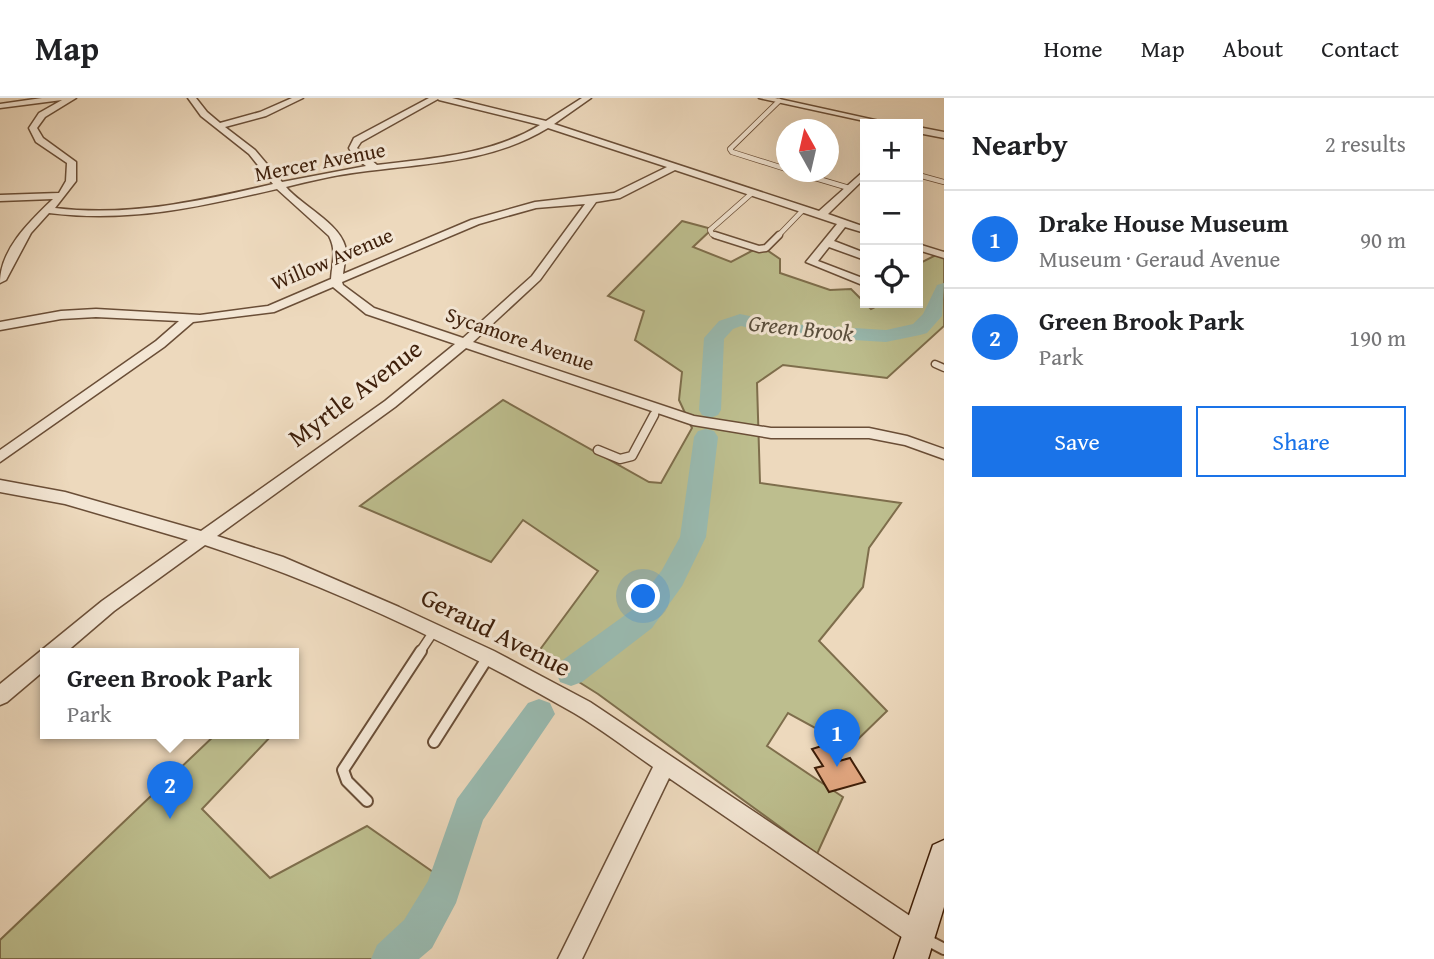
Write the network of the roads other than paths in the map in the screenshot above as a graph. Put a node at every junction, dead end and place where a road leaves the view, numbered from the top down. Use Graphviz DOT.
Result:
graph roads {
  1 [pos="61,98"];
  2 [pos="72,98"];
  3 [pos="192,98"];
  4 [pos="299,98"];
  5 [pos="435,98"];
  6 [pos="442,98"];
  7 [pos="587,98"];
  8 [pos="763,98"];
  9 [pos="779,101"];
  10 [pos="0,106"];
  11 [pos="27,117"];
  12 [pos="865,119"];
  13 [pos="546,124"];
  14 [pos="219,126"];
  15 [pos="923,131"];
  16 [pos="944,135"];
  17 [pos="776,166"];
  18 [pos="374,167"];
  19 [pos="674,167"];
  20 [pos="923,177"];
  21 [pos="860,178"];
  22 [pos="829,182"];
  23 [pos="944,183"];
  24 [pos="279,187"];
  25 [pos="849,188"];
  26 [pos="752,193"];
  27 [pos="61,196"];
  28 [pos="0,198"];
  29 [pos="593,200"];
  30 [pos="48,210"];
  31 [pos="803,210"];
  32 [pos="820,216"];
  33 [pos="843,223"];
  34 [pos="860,228"];
  35 [pos="827,242"];
  36 [pos="860,255"];
  37 [pos="0,280"];
  38 [pos="335,281"];
  39 [pos="860,282"];
  40 [pos="189,319"];
  41 [pos="0,326"];
  42 [pos="464,342"];
  43 [pos="935,364"];
  44 [pos="944,368"];
  45 [pos="658,408"];
  46 [pos="598,450"];
  47 [pos="944,454"];
  48 [pos="0,457"];
  49 [pos="0,486"];
  50 [pos="203,537"];
  51 [pos="434,631"];
  52 [pos="58,648"];
  53 [pos="488,657"];
  54 [pos="40,663"];
  55 [pos="0,696"];
  56 [pos="434,742"];
  57 [pos="666,763"];
  58 [pos="367,801"];
  59 [pos="944,856"];
  60 [pos="924,948"];
  61 [pos="570,959"];
  1 -- 10 [label="street"];
  2 -- 11 [label="street"];
  3 -- 14 [label="street"];
  4 -- 14 [label="street"];
  5 -- 18 [label="street"];
  6 -- 13 [label="street"];
  7 -- 13 [label="street, Mercer Avenue"];
  8 -- 9 [label="street"];
  9 -- 12 [label="street"];
  9 -- 17 [label="lane"];
  10 -- 11 [label="street"];
  11 -- 27 [label="street"];
  13 -- 18 [label="street, Mercer Avenue"];
  13 -- 19 [label="street"];
  14 -- 24 [label="street"];
  15 -- 16 [label="street"];
  18 -- 24 [label="street, Mercer Avenue"];
  19 -- 26 [label="street"];
  19 -- 29 [label="street"];
  20 -- 23 [label="lane"];
  21 -- 25 [label="street"];
  22 -- 25 [label="lane"];
  24 -- 30 [label="street, Mercer Avenue"];
  24 -- 38 [label="street"];
  25 -- 32 [label="street"];
  26 -- 31 [label="street"];
  26 -- 31 [label="lane"];
  27 -- 28 [label="street"];
  27 -- 30 [label="street"];
  29 -- 38 [label="street, Willow Avenue"];
  29 -- 42 [label="street, Myrtle Avenue"];
  30 -- 37 [label="street"];
  31 -- 32 [label="street"];
  32 -- 33 [label="street"];
  33 -- 34 [label="street"];
  33 -- 35 [label="street"];
  35 -- 36 [label="street"];
  35 -- 39 [label="street"];
  38 -- 40 [label="street, Willow Avenue"];
  38 -- 42 [label="street, Sycamore Avenue"];
  40 -- 41 [label="street, Willow Avenue"];
  40 -- 48 [label="street"];
  42 -- 45 [label="street, Sycamore Avenue"];
  42 -- 50 [label="street, Myrtle Avenue"];
  43 -- 44 [label="lane"];
  45 -- 46 [label="lane"];
  45 -- 47 [label="street, Sycamore Avenue"];
  49 -- 50 [label="street, Geraud Avenue"];
  50 -- 51 [label="street, Geraud Avenue"];
  50 -- 52 [label="street, Myrtle Avenue"];
  51 -- 53 [label="street, Geraud Avenue"];
  51 -- 58 [label="lane"];
  53 -- 56 [label="lane"];
  53 -- 57 [label="street, Geraud Avenue"];
  54 -- 55 [label="street"];
  57 -- 60 [label="street, Geraud Avenue"];
  57 -- 61 [label="street"];
  59 -- 60 [label="main road"];
}
